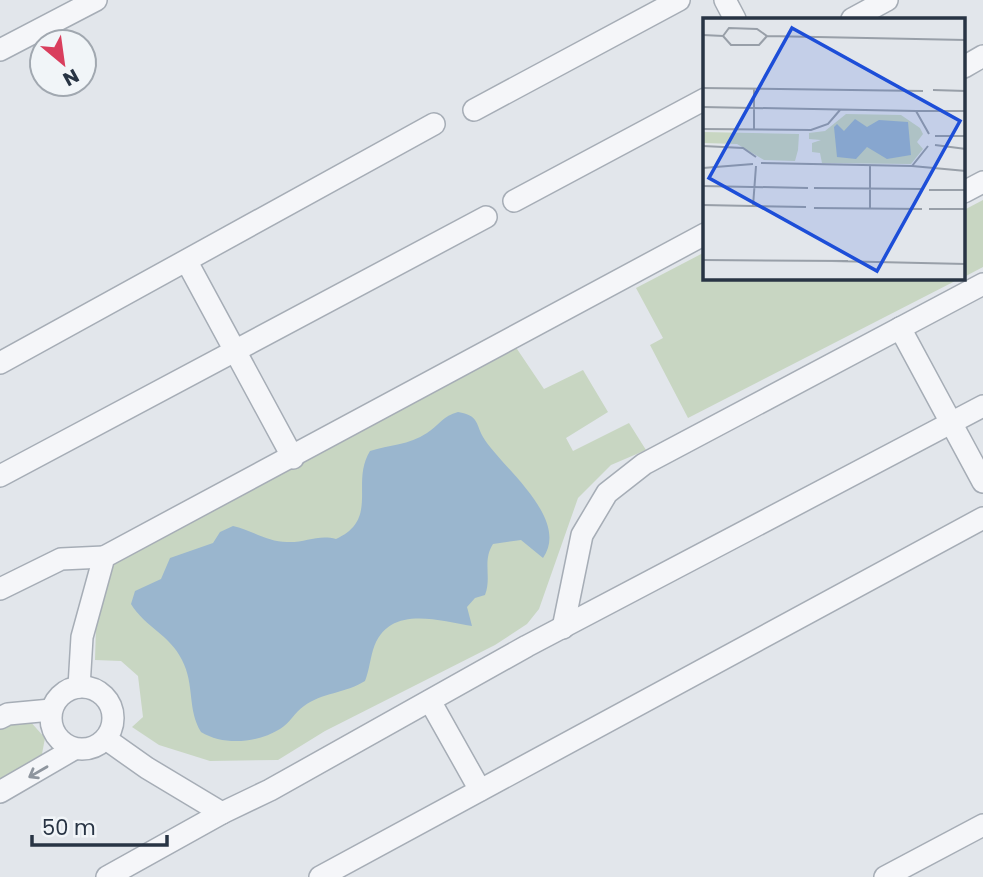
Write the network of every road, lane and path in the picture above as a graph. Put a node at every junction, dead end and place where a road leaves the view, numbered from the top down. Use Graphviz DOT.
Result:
graph roads {
  1 [pos="96,0"];
  2 [pos="679,0"];
  3 [pos="725,0"];
  4 [pos="887,0"];
  5 [pos="734,18"];
  6 [pos="854,18"];
  7 [pos="0,50"];
  8 [pos="983,56"];
  9 [pos="965,66"];
  10 [pos="703,100"];
  11 [pos="474,110"];
  12 [pos="433,124"];
  13 [pos="983,182"];
  14 [pos="965,191"];
  15 [pos="514,201"];
  16 [pos="485,217"];
  17 [pos="703,235"];
  18 [pos="187,262"];
  19 [pos="983,284"];
  20 [pos="900,328"];
  21 [pos="235,351"];
  22 [pos="0,363"];
  23 [pos="983,406"];
  24 [pos="951,423"];
  25 [pos="293,458"];
  26 [pos="0,476"];
  27 [pos="983,482"];
  28 [pos="983,518"];
  29 [pos="104,557"];
  30 [pos="0,589"];
  31 [pos="563,628"];
  32 [pos="79,687"];
  33 [pos="430,701"];
  34 [pos="51,710"];
  35 [pos="0,718"];
  36 [pos="106,739"];
  37 [pos="74,749"];
  38 [pos="480,790"];
  39 [pos="0,793"];
  40 [pos="222,813"];
  41 [pos="983,825"];
  42 [pos="107,877"];
  43 [pos="320,877"];
  44 [pos="885,877"];
  1 -- 7 [label="street"];
  2 -- 11 [label="street"];
  3 -- 5 [label="street"];
  4 -- 6 [label="street"];
  8 -- 9 [label="street"];
  10 -- 15 [label="street"];
  12 -- 18 [label="street"];
  13 -- 14 [label="street"];
  16 -- 21 [label="street"];
  17 -- 25 [label="street"];
  18 -- 21 [label="street"];
  18 -- 22 [label="street"];
  19 -- 20 [label="street"];
  20 -- 24 [label="street"];
  20 -- 31 [label="street"];
  21 -- 25 [label="street"];
  21 -- 26 [label="street"];
  23 -- 24 [label="street"];
  24 -- 27 [label="street"];
  24 -- 31 [label="street"];
  25 -- 29 [label="street"];
  28 -- 38 [label="street"];
  29 -- 30 [label="street"];
  29 -- 32 [label="street"];
  31 -- 33 [label="street"];
  32 -- 34 [label="street"];
  32 -- 36 [label="street"];
  33 -- 38 [label="street"];
  33 -- 40 [label="street"];
  34 -- 35 [label="street"];
  34 -- 37 [label="street"];
  36 -- 37 [label="street"];
  36 -- 40 [label="street"];
  37 -- 39 [label="street, one-way"];
  38 -- 43 [label="street"];
  40 -- 42 [label="street"];
  41 -- 44 [label="street"];
}
